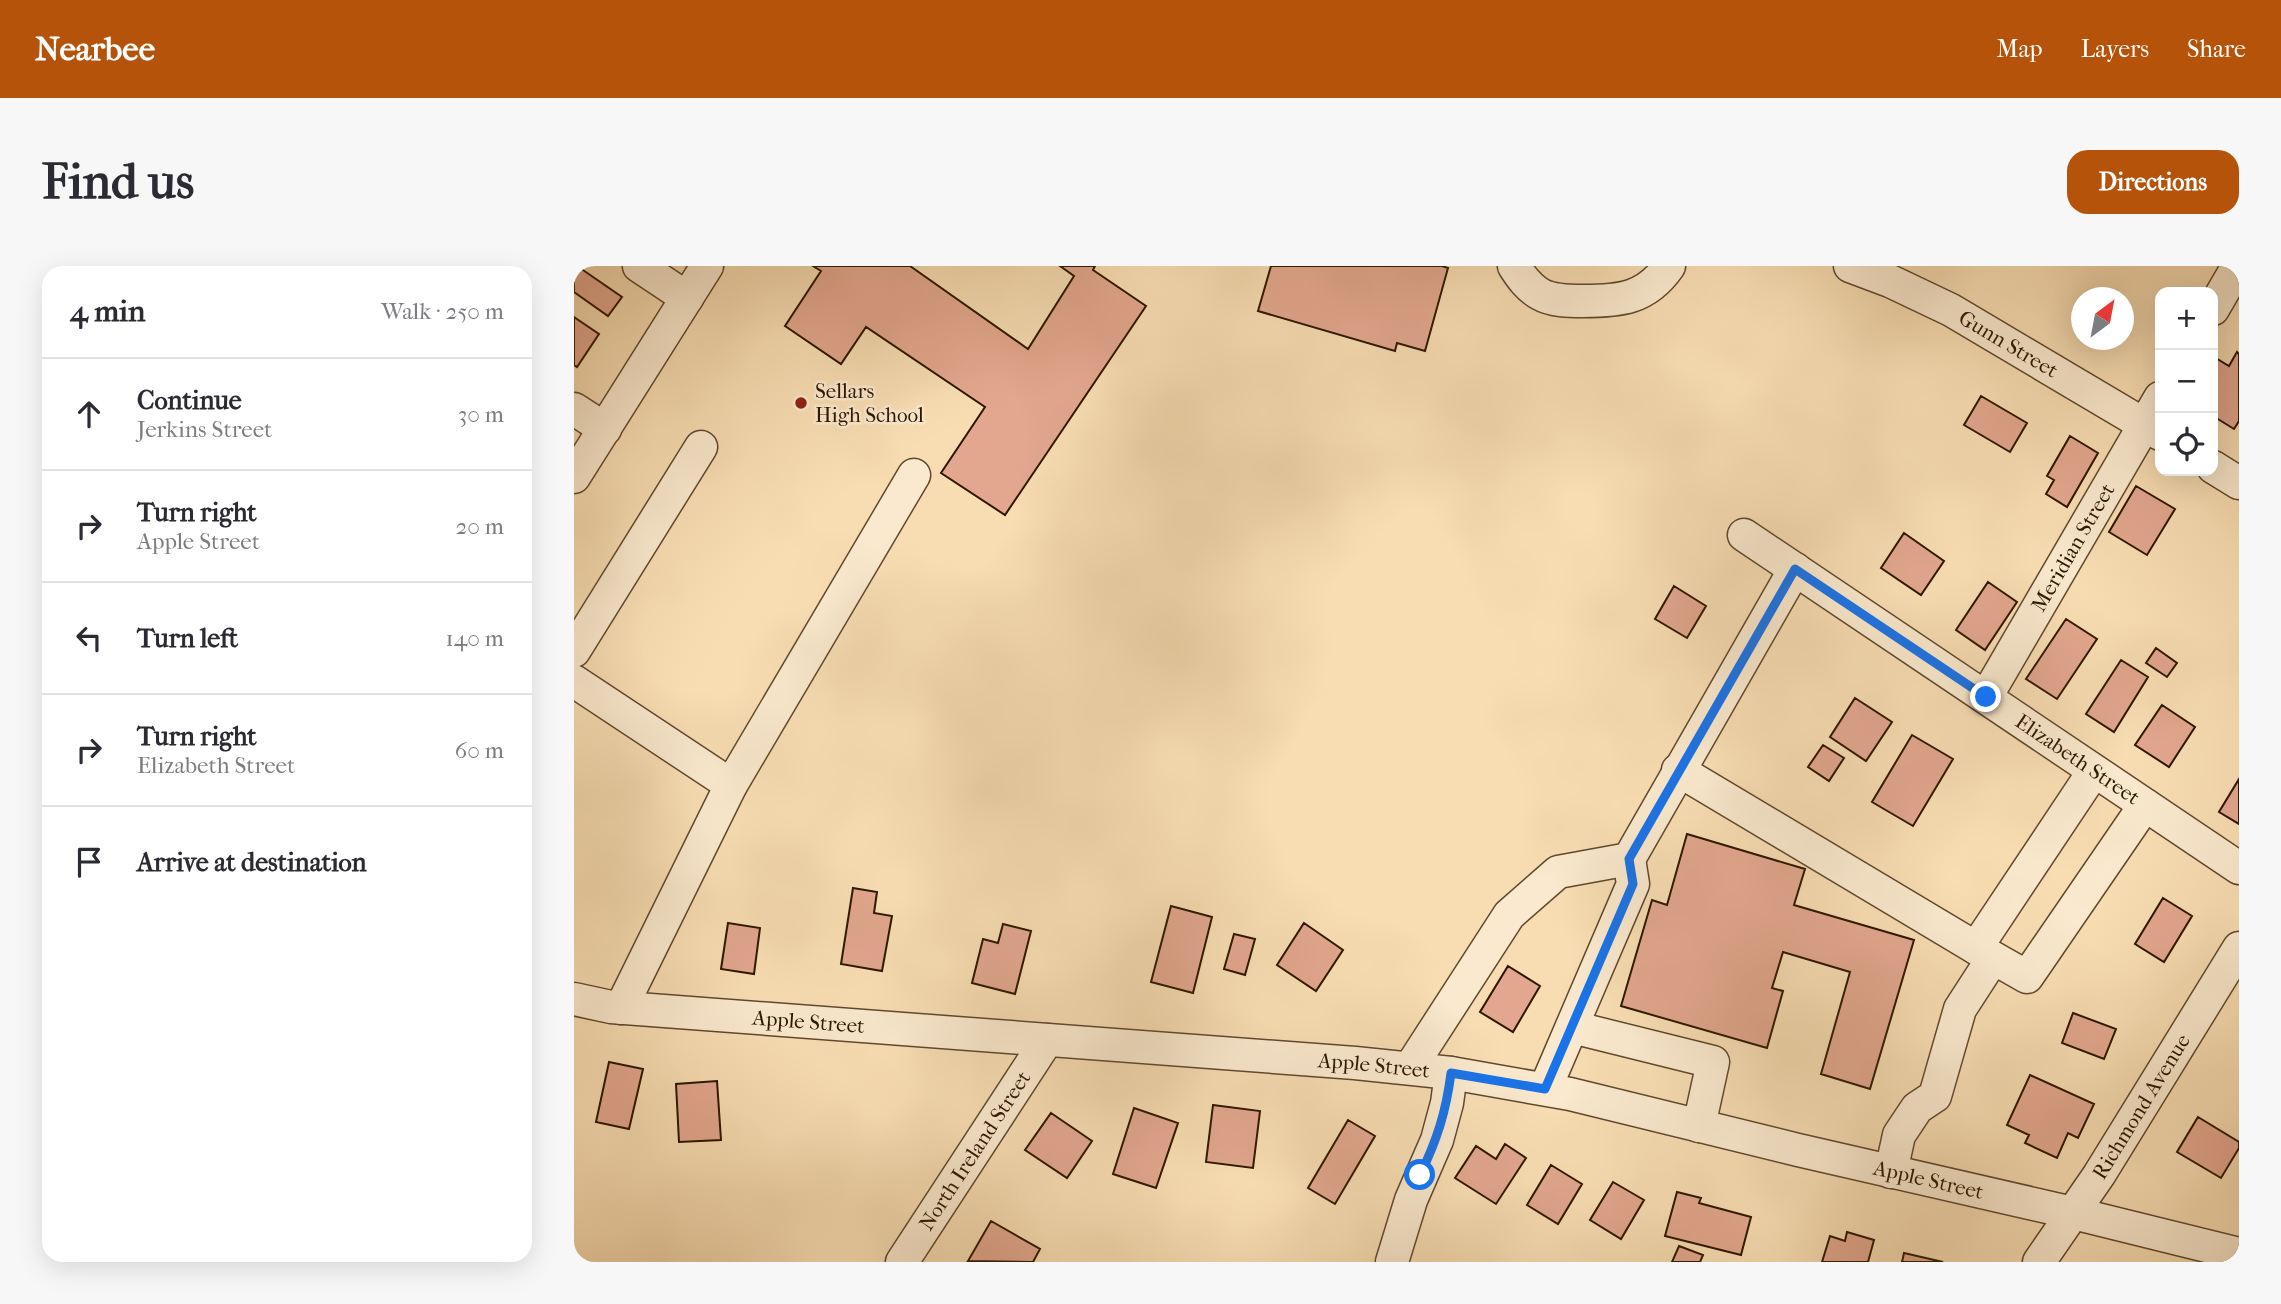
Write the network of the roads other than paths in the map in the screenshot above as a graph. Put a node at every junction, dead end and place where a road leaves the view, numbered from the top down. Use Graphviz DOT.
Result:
graph roads {
  1 [pos="639,266"];
  2 [pos="707,266"];
  3 [pos="1514,266"];
  4 [pos="1669,266"];
  5 [pos="1850,266"];
  6 [pos="2238,266"];
  7 [pos="687,299"];
  8 [pos="2218,300"];
  9 [pos="574,409"];
  10 [pos="2155,419"];
  11 [pos="605,429"];
  12 [pos="701,446"];
  13 [pos="2218,470"];
  14 [pos="914,475"];
  15 [pos="574,477"];
  16 [pos="2239,483"];
  17 [pos="1744,535"];
  18 [pos="1795,569"];
  19 [pos="574,651"];
  20 [pos="574,681"];
  21 [pos="1986,697"];
  22 [pos="1678,770"];
  23 [pos="2094,771"];
  24 [pos="731,785"];
  25 [pos="2145,805"];
  26 [pos="1629,859"];
  27 [pos="2239,868"];
  28 [pos="2239,948"];
  29 [pos="1985,953"];
  30 [pos="574,999"];
  31 [pos="621,1007"];
  32 [pos="1572,1027"];
  33 [pos="1048,1040"];
  34 [pos="1410,1068"];
  35 [pos="1451,1073"];
  36 [pos="1545,1089"];
  37 [pos="1699,1126"];
  38 [pos="1891,1172"];
  39 [pos="2073,1213"];
  40 [pos="2239,1254"];
  41 [pos="902,1262"];
  42 [pos="1392,1262"];
  43 [pos="2039,1262"];
  1 -- 7 [label="street"];
  2 -- 7 [label="street"];
  3 -- 4 [label="street"];
  5 -- 10 [label="street, Gunn Street"];
  6 -- 8 [label="street"];
  7 -- 11 [label="street"];
  9 -- 11 [label="street"];
  10 -- 21 [label="street, Meridian Street"];
  11 -- 15 [label="street"];
  12 -- 19 [label="street"];
  13 -- 16 [label="street"];
  14 -- 24 [label="street"];
  17 -- 18 [label="street, Elizabeth Street"];
  18 -- 21 [label="street, Elizabeth Street"];
  18 -- 22 [label="street"];
  20 -- 24 [label="street"];
  21 -- 23 [label="street, Elizabeth Street"];
  22 -- 26 [label="street"];
  22 -- 29 [label="street"];
  23 -- 25 [label="street, Elizabeth Street"];
  23 -- 29 [label="street"];
  24 -- 31 [label="street"];
  25 -- 27 [label="street, Elizabeth Street"];
  25 -- 29 [label="street"];
  26 -- 32 [label="street"];
  26 -- 34 [label="street"];
  28 -- 39 [label="street, Richmond Avenue"];
  29 -- 38 [label="street"];
  30 -- 31 [label="street, Apple Street"];
  31 -- 33 [label="street, Apple Street"];
  32 -- 36 [label="street"];
  32 -- 37 [label="street"];
  33 -- 34 [label="street, Apple Street"];
  33 -- 41 [label="street, North Ireland Street"];
  34 -- 35 [label="street, Apple Street"];
  35 -- 36 [label="street, Apple Street"];
  35 -- 42 [label="street"];
  36 -- 37 [label="street, Apple Street"];
  37 -- 38 [label="street, Apple Street"];
  38 -- 39 [label="street, Apple Street"];
  39 -- 40 [label="street, Apple Street"];
  39 -- 43 [label="street, Richmond Avenue"];
}
